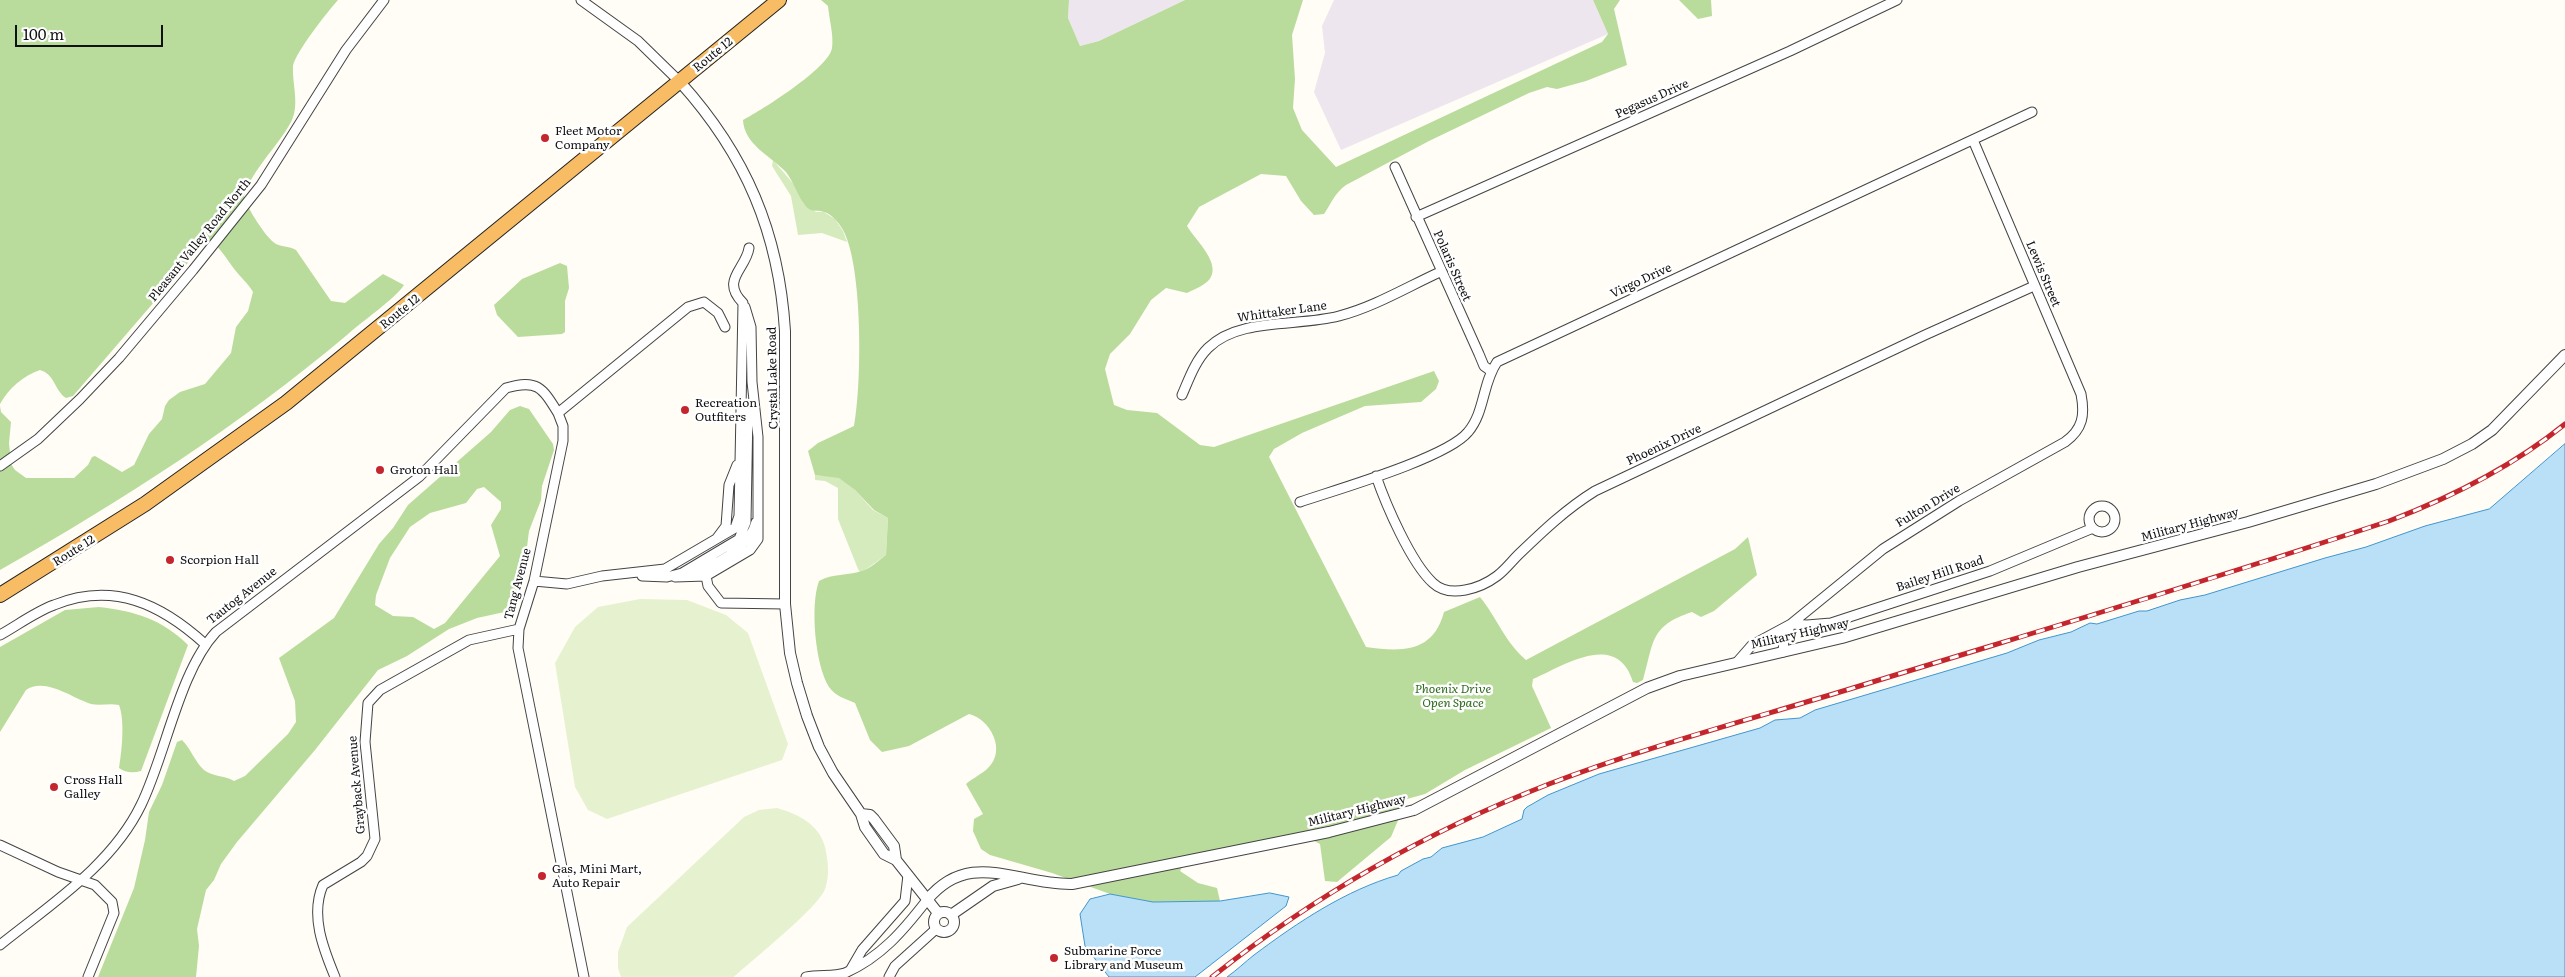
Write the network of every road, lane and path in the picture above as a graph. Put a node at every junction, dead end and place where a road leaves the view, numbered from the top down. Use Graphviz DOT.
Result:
graph roads {
  1 [pos="384,0"];
  2 [pos="580,0"];
  3 [pos="780,0"];
  4 [pos="1897,0"];
  5 [pos="1886,2"];
  6 [pos="680,82"];
  7 [pos="2032,112"];
  8 [pos="1973,140"];
  9 [pos="1395,167"];
  10 [pos="1416,217"];
  11 [pos="749,248"];
  12 [pos="1440,272"];
  13 [pos="2034,286"];
  14 [pos="743,302"];
  15 [pos="725,327"];
  16 [pos="2565,356"];
  17 [pos="1491,371"];
  18 [pos="1182,395"];
  19 [pos="558,413"];
  20 [pos="2084,419"];
  21 [pos="0,466"];
  22 [pos="1376,476"];
  23 [pos="1300,502"];
  24 [pos="760,505"];
  25 [pos="2093,528"];
  26 [pos="615,575"];
  27 [pos="706,576"];
  28 [pos="667,577"];
  29 [pos="686,577"];
  30 [pos="534,581"];
  31 [pos="0,595"];
  32 [pos="785,604"];
  33 [pos="1791,624"];
  34 [pos="519,629"];
  35 [pos="0,635"];
  36 [pos="205,644"];
  37 [pos="1783,652"];
  38 [pos="1738,661"];
  39 [pos="0,845"];
  40 [pos="908,875"];
  41 [pos="1019,878"];
  42 [pos="80,880"];
  43 [pos="927,900"];
  44 [pos="938,913"];
  45 [pos="952,915"];
  46 [pos="936,929"];
  47 [pos="0,945"];
  48 [pos="851,969"];
  49 [pos="836,976"];
  50 [pos="88,977"];
  51 [pos="335,977"];
  52 [pos="584,977"];
  53 [pos="806,977"];
  54 [pos="889,977"];
  1 -- 21 [label="street, Pleasant Valley Road North"];
  2 -- 6 [label="street, Crystal Lake Road"];
  3 -- 6 [label="highway, Route 12"];
  4 -- 5 [label="street, Pegasus Drive"];
  5 -- 10 [label="street, Pegasus Drive"];
  6 -- 31 [label="highway, Route 12"];
  6 -- 32 [label="street, Crystal Lake Road"];
  7 -- 8 [label="street, Virgo Drive"];
  8 -- 13 [label="street, Lewis Street"];
  8 -- 17 [label="street, Virgo Drive"];
  9 -- 10 [label="street, Polaris Street"];
  10 -- 12 [label="street, Polaris Street"];
  11 -- 14 [label="street"];
  12 -- 17 [label="street, Polaris Street"];
  12 -- 18 [label="street, Whittaker Lane"];
  13 -- 20 [label="street, Lewis Street"];
  13 -- 22 [label="street, Phoenix Drive"];
  14 -- 24 [label="street"];
  14 -- 26 [label="street"];
  14 -- 28 [label="street"];
  15 -- 19 [label="street"];
  16 -- 37 [label="street, Military Highway"];
  17 -- 22 [label="street"];
  19 -- 30 [label="street, Tang Avenue"];
  19 -- 36 [label="street, Tautog Avenue"];
  20 -- 33 [label="street, Fulton Drive"];
  22 -- 23 [label="street"];
  24 -- 27 [label="street"];
  24 -- 29 [label="street"];
  25 -- 33 [label="street, Bailey Hill Road"];
  26 -- 28 [label="street"];
  26 -- 30 [label="street"];
  27 -- 29 [label="street"];
  27 -- 32 [label="street"];
  28 -- 29 [label="street"];
  30 -- 34 [label="street, Tang Avenue"];
  32 -- 40 [label="street, Crystal Lake Road"];
  33 -- 37 [label="street"];
  33 -- 38 [label="street, Fulton Drive"];
  34 -- 51 [label="street, Grayback Avenue"];
  34 -- 52 [label="street, Tang Avenue"];
  35 -- 36 [label="street"];
  36 -- 42 [label="street, Tautog Avenue"];
  37 -- 38 [label="street, Military Highway"];
  38 -- 41 [label="street, Military Highway"];
  39 -- 42 [label="street"];
  40 -- 43 [label="street, Crystal Lake Road"];
  40 -- 48 [label="street"];
  41 -- 43 [label="street, Military Highway"];
  41 -- 45 [label="street, Military Highway"];
  42 -- 47 [label="street, Tautog Avenue"];
  42 -- 50 [label="street"];
  43 -- 44 [label="street, Crystal Lake Road"];
  43 -- 48 [label="street"];
  44 -- 45 [label="street"];
  44 -- 46 [label="street"];
  45 -- 46 [label="street"];
  46 -- 54 [label="street"];
  48 -- 49 [label="street"];
  49 -- 53 [label="street"];
}
